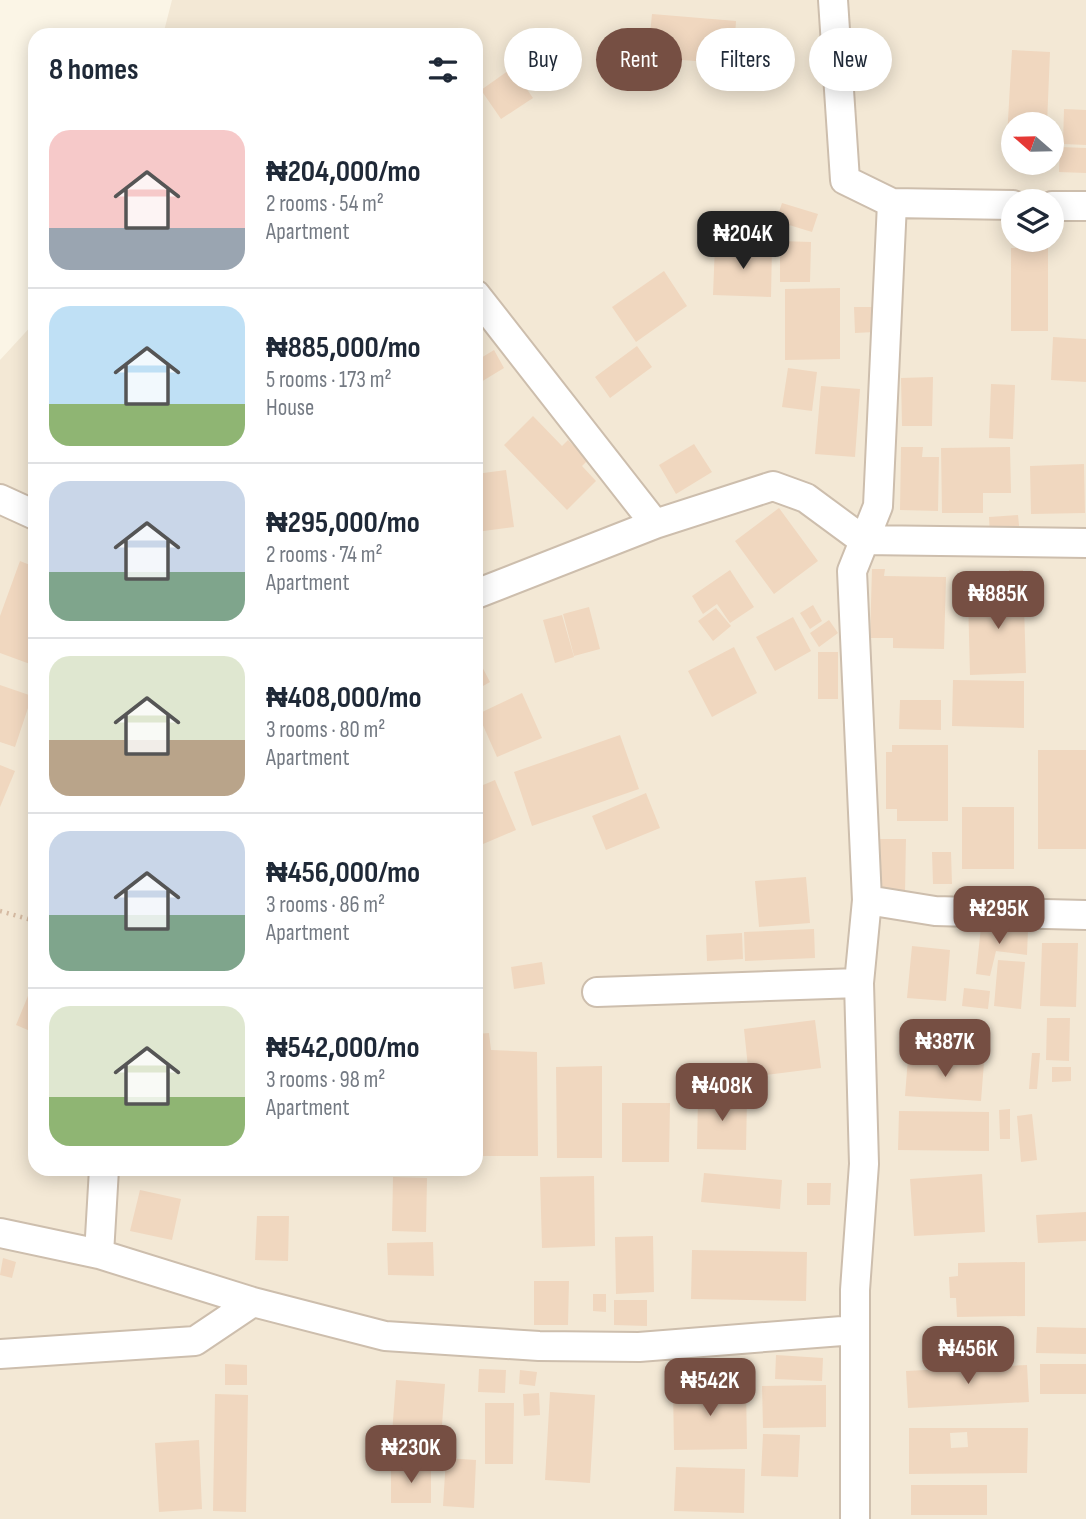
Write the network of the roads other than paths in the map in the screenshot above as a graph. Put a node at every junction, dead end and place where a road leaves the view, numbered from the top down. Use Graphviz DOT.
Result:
graph roads {
  1 [pos="833,0"];
  2 [pos="892,203"];
  3 [pos="1001,205"];
  4 [pos="1064,206"];
  5 [pos="1086,206"];
  6 [pos="483,304"];
  7 [pos="0,499"];
  8 [pos="28,512"];
  9 [pos="655,524"];
  10 [pos="863,540"];
  11 [pos="1086,543"];
  12 [pos="483,591"];
  13 [pos="867,900"];
  14 [pos="1086,915"];
  15 [pos="859,983"];
  16 [pos="597,992"];
  17 [pos="104,1176"];
  18 [pos="0,1233"];
  19 [pos="99,1254"];
  20 [pos="253,1302"];
  21 [pos="855,1330"];
  22 [pos="0,1354"];
  23 [pos="855,1519"];
  1 -- 2 [label="street"];
  2 -- 3 [label="street"];
  2 -- 10 [label="street"];
  4 -- 5 [label="street"];
  6 -- 9 [label="street"];
  7 -- 8 [label="street"];
  9 -- 10 [label="street"];
  9 -- 12 [label="street"];
  10 -- 11 [label="street"];
  10 -- 13 [label="street"];
  13 -- 14 [label="street"];
  13 -- 15 [label="street"];
  15 -- 16 [label="street"];
  15 -- 21 [label="street"];
  17 -- 19 [label="street"];
  18 -- 19 [label="street"];
  19 -- 20 [label="street"];
  20 -- 21 [label="street"];
  20 -- 22 [label="street"];
  21 -- 23 [label="street"];
}
